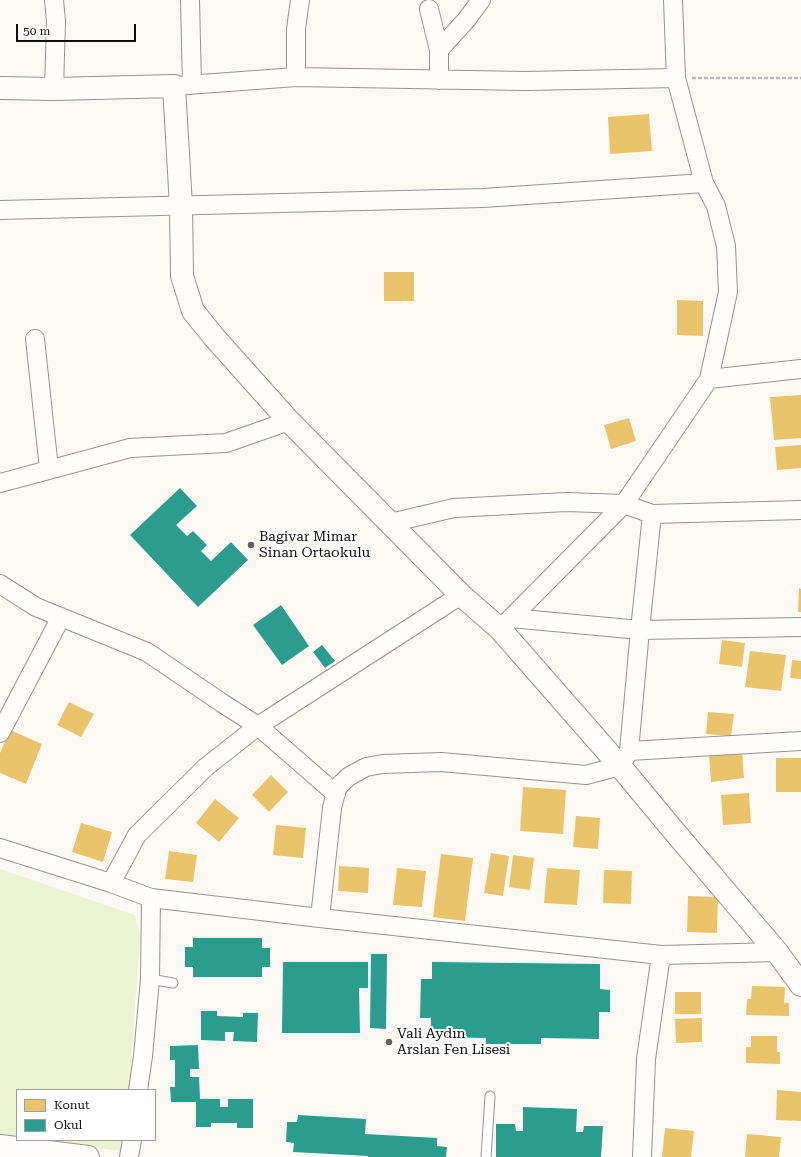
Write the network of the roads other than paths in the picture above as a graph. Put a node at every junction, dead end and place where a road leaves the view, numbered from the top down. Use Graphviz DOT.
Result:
graph roads {
  1 [pos="54,0"];
  2 [pos="190,0"];
  3 [pos="300,0"];
  4 [pos="481,0"];
  5 [pos="673,0"];
  6 [pos="429,9"];
  7 [pos="439,50"];
  8 [pos="296,77"];
  9 [pos="676,78"];
  10 [pos="439,80"];
  11 [pos="183,85"];
  12 [pos="0,88"];
  13 [pos="54,89"];
  14 [pos="704,183"];
  15 [pos="181,206"];
  16 [pos="0,210"];
  17 [pos="35,339"];
  18 [pos="801,369"];
  19 [pos="709,379"];
  20 [pos="289,421"];
  21 [pos="49,469"];
  22 [pos="0,483"];
  23 [pos="624,504"];
  24 [pos="801,510"];
  25 [pos="652,514"];
  26 [pos="390,523"];
  27 [pos="0,584"];
  28 [pos="461,595"];
  29 [pos="61,617"];
  30 [pos="505,624"];
  31 [pos="801,627"];
  32 [pos="640,630"];
  33 [pos="258,726"];
  34 [pos="0,733"];
  35 [pos="801,741"];
  36 [pos="625,759"];
  37 [pos="336,794"];
  38 [pos="0,848"];
  39 [pos="111,883"];
  40 [pos="151,898"];
  41 [pos="320,918"];
  42 [pos="777,952"];
  43 [pos="661,955"];
  44 [pos="150,980"];
  45 [pos="172,983"];
  46 [pos="801,985"];
  47 [pos="138,1089"];
  48 [pos="490,1096"];
  49 [pos="132,1141"];
  50 [pos="0,1146"];
  51 [pos="88,1157"];
  52 [pos="129,1157"];
  53 [pos="486,1157"];
  54 [pos="642,1157"];
  1 -- 13 [label="street"];
  2 -- 11 [label="street"];
  3 -- 8 [label="street"];
  4 -- 7 [label="street"];
  5 -- 9 [label="street"];
  6 -- 7 [label="street"];
  7 -- 10 [label="street"];
  8 -- 10 [label="street"];
  8 -- 11 [label="street"];
  9 -- 10 [label="street"];
  9 -- 14 [label="street"];
  11 -- 13 [label="street"];
  11 -- 15 [label="street"];
  12 -- 13 [label="street"];
  14 -- 15 [label="street"];
  14 -- 19 [label="street"];
  15 -- 16 [label="street"];
  15 -- 20 [label="street"];
  17 -- 21 [label="street"];
  18 -- 19 [label="street"];
  19 -- 23 [label="street"];
  20 -- 21 [label="street"];
  20 -- 26 [label="street"];
  21 -- 22 [label="street"];
  23 -- 25 [label="street"];
  23 -- 26 [label="street"];
  23 -- 30 [label="street"];
  24 -- 25 [label="street"];
  25 -- 32 [label="street"];
  26 -- 28 [label="street"];
  27 -- 29 [label="street"];
  28 -- 30 [label="street"];
  28 -- 33 [label="street"];
  29 -- 33 [label="street"];
  29 -- 34 [label="street"];
  30 -- 32 [label="street"];
  30 -- 36 [label="street"];
  31 -- 32 [label="street"];
  32 -- 36 [label="street"];
  33 -- 37 [label="street"];
  33 -- 39 [label="street"];
  35 -- 36 [label="street"];
  36 -- 37 [label="street"];
  36 -- 42 [label="street"];
  37 -- 41 [label="street"];
  38 -- 39 [label="street"];
  39 -- 40 [label="street"];
  40 -- 41 [label="street"];
  40 -- 44 [label="street"];
  41 -- 43 [label="street"];
  42 -- 43 [label="street"];
  42 -- 46 [label="street"];
  43 -- 54 [label="street"];
  44 -- 45 [label="lane"];
  44 -- 47 [label="street"];
  48 -- 53 [label="lane"];
  49 -- 52 [label="street"];
  50 -- 51 [label="street"];
}
